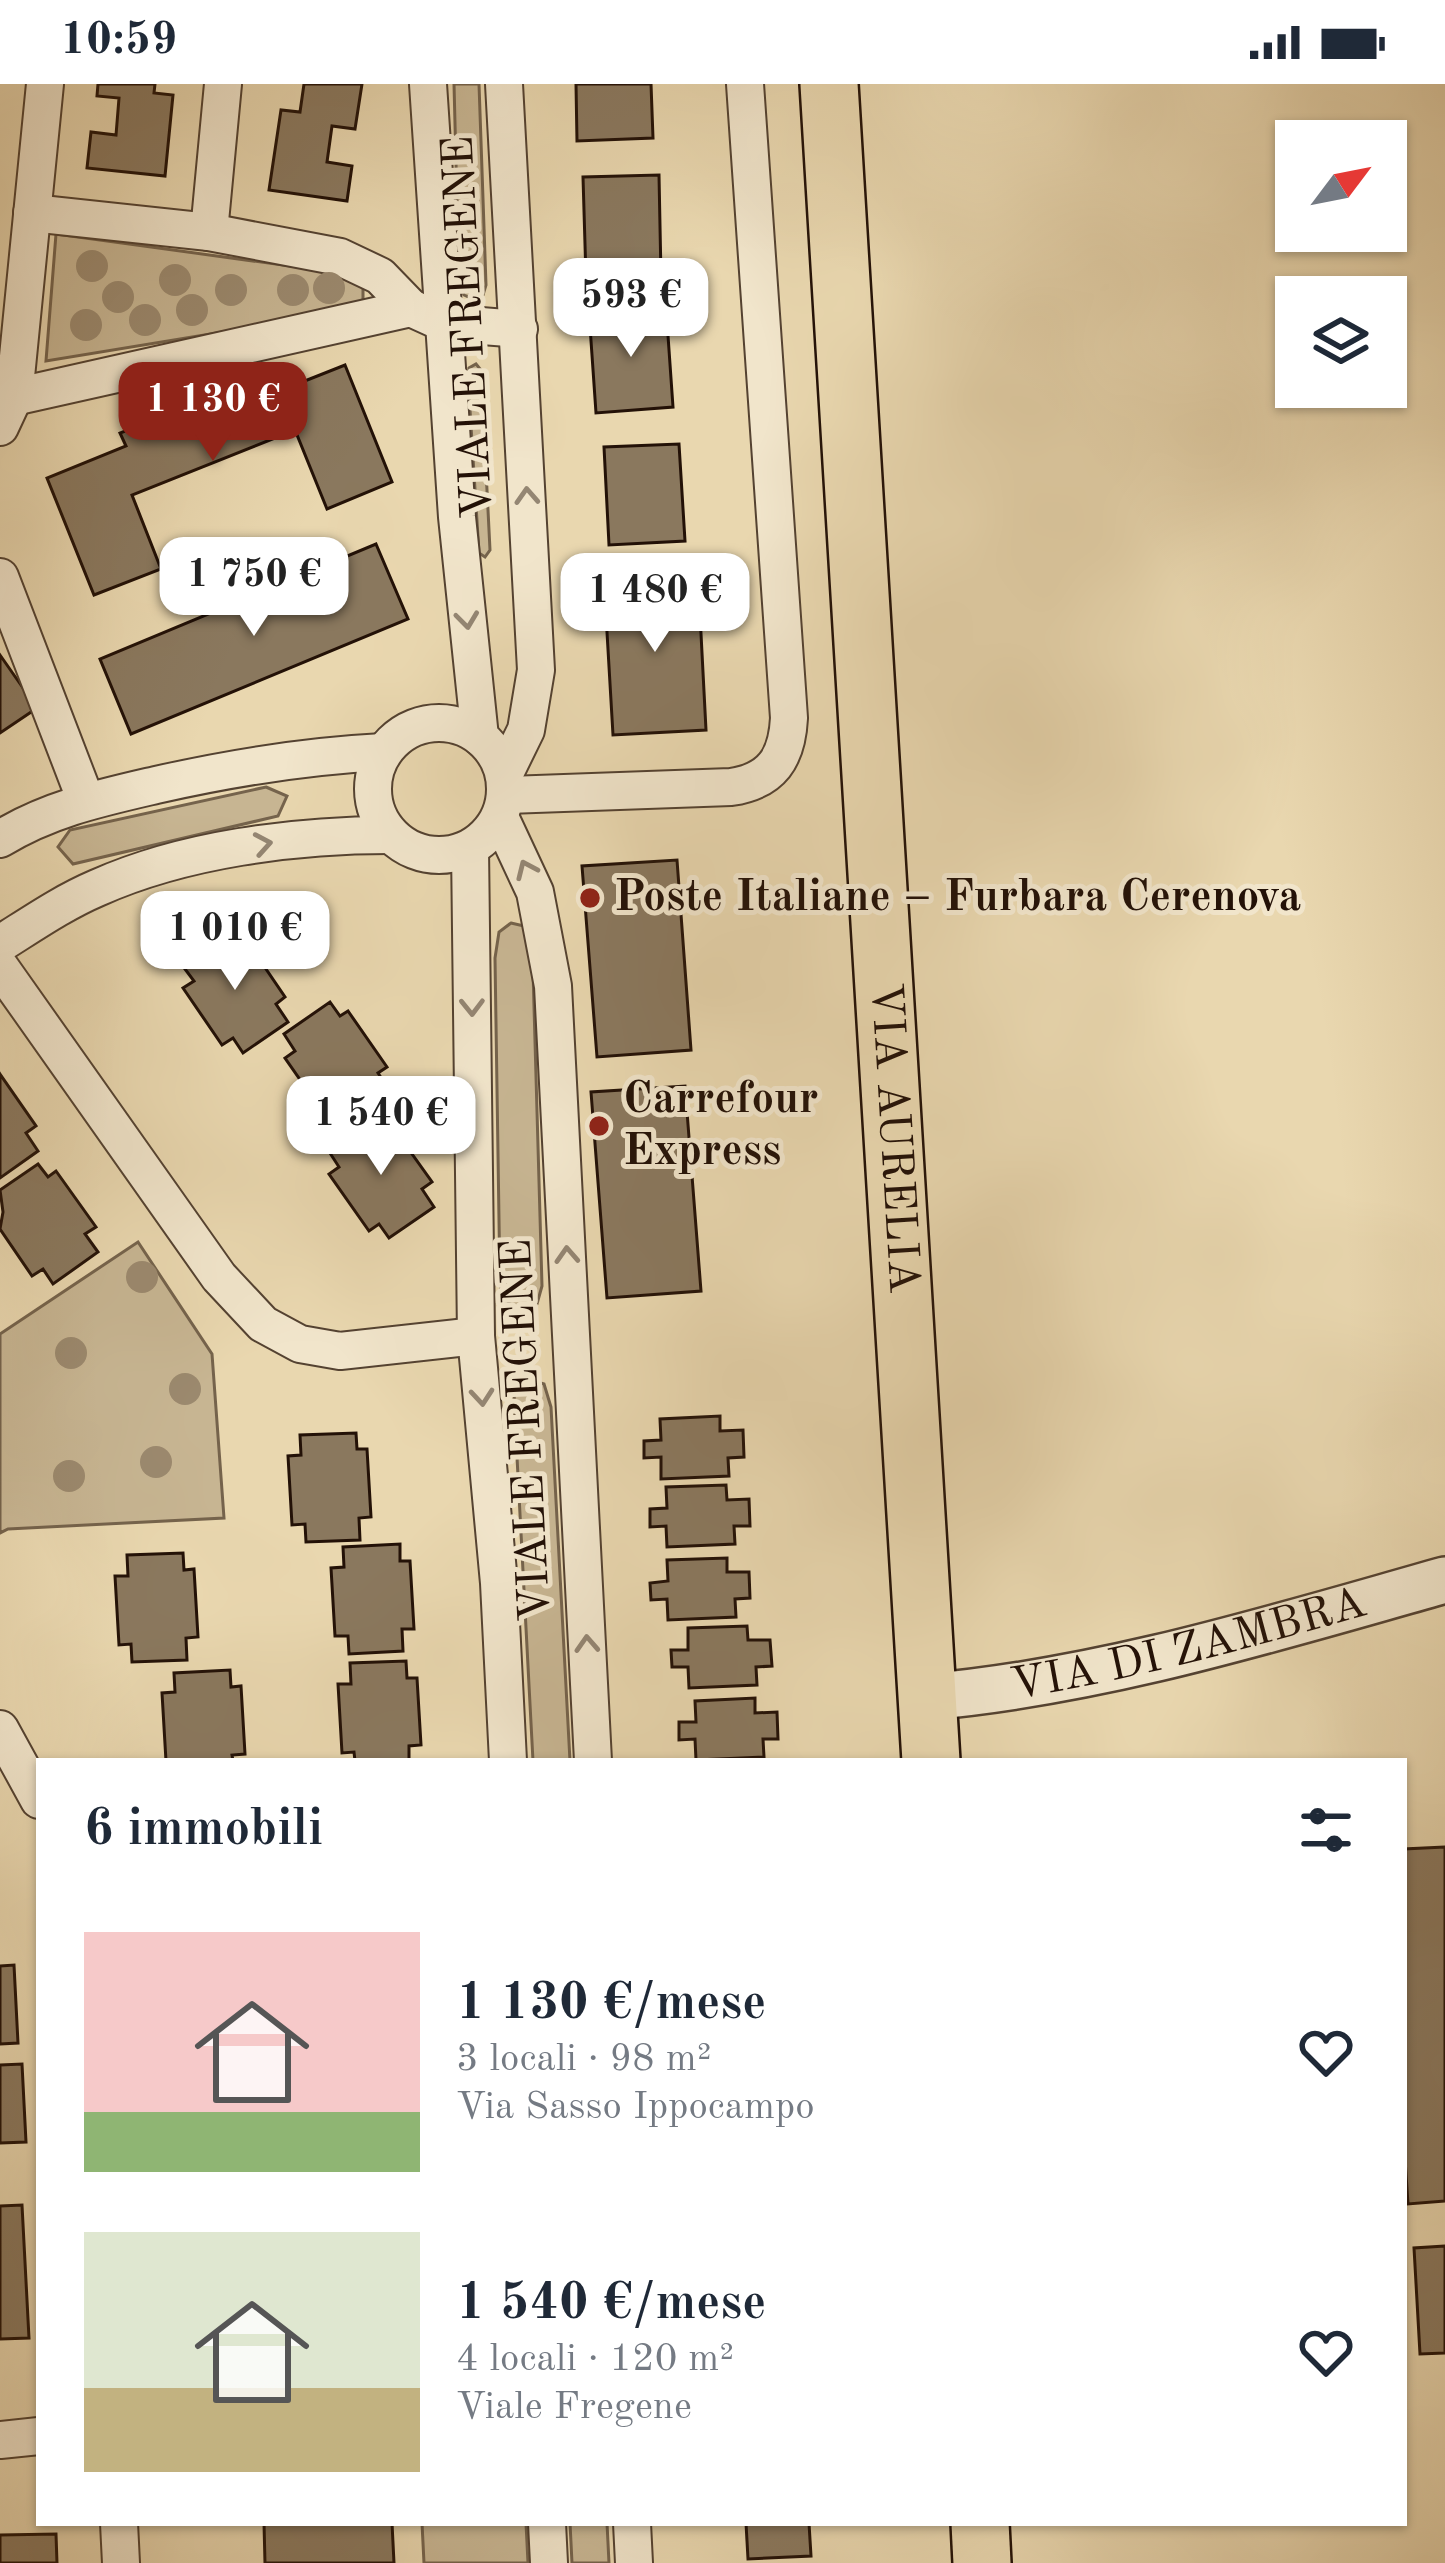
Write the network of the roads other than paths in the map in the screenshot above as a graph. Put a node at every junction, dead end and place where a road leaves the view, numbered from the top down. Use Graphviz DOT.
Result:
graph roads {
  1 [pos="45,84"];
  2 [pos="224,84"];
  3 [pos="428,84"];
  4 [pos="504,84"];
  5 [pos="745,84"];
  6 [pos="829,84"];
  7 [pos="32,213"];
  8 [pos="209,232"];
  9 [pos="411,308"];
  10 [pos="444,323"];
  11 [pos="518,328"];
  12 [pos="7,412"];
  13 [pos="0,577"];
  14 [pos="480,736"];
  15 [pos="383,752"];
  16 [pos="503,796"];
  17 [pos="86,801"];
  18 [pos="390,835"];
  19 [pos="0,839"];
  20 [pos="470,848"];
  21 [pos="0,944"];
  22 [pos="0,967"];
  23 [pos="476,1336"];
  24 [pos="1445,1580"];
  25 [pos="927,1697"];
  26 [pos="0,1729"];
  27 [pos="508,1758"];
  28 [pos="593,1758"];
  29 [pos="931,1758"];
  30 [pos="36,1795"];
  31 [pos="36,2437"];
  32 [pos="0,2440"];
  33 [pos="119,2526"];
  34 [pos="547,2526"];
  35 [pos="632,2526"];
  36 [pos="980,2526"];
  37 [pos="122,2563"];
  38 [pos="549,2563"];
  39 [pos="634,2563"];
  40 [pos="982,2563"];
  1 -- 7 [label="street"];
  2 -- 8 [label="street"];
  3 -- 10 [label="street, VIALE FREGENE"];
  4 -- 11 [label="street, VIALE FREGENE"];
  5 -- 16 [label="street"];
  6 -- 25 [label="main road, VIA AURELIA"];
  7 -- 8 [label="street"];
  7 -- 12 [label="street"];
  8 -- 9 [label="street"];
  9 -- 10 [label="street"];
  9 -- 12 [label="street"];
  10 -- 11 [label="street"];
  10 -- 14 [label="street, VIALE FREGENE, one-way"];
  16 -- 11 [label="street, VIALE FREGENE, one-way"];
  13 -- 17 [label="street"];
  14 -- 15 [label="street"];
  14 -- 16 [label="street"];
  15 -- 17 [label="street"];
  15 -- 18 [label="street"];
  16 -- 20 [label="street"];
  28 -- 16 [label="street, VIALE FREGENE, one-way"];
  17 -- 19 [label="street"];
  18 -- 20 [label="street"];
  21 -- 18 [label="street, one-way"];
  20 -- 23 [label="street, VIALE FREGENE, one-way"];
  22 -- 23 [label="street"];
  23 -- 27 [label="street, VIALE FREGENE, one-way"];
  24 -- 25 [label="street, VIA DI ZAMBRA"];
  25 -- 29 [label="main road, VIA AURELIA"];
  26 -- 30 [label="street"];
  31 -- 32 [label="street"];
  33 -- 37 [label="street"];
  34 -- 38 [label="street"];
  35 -- 39 [label="street"];
  36 -- 40 [label="main road"];
}
